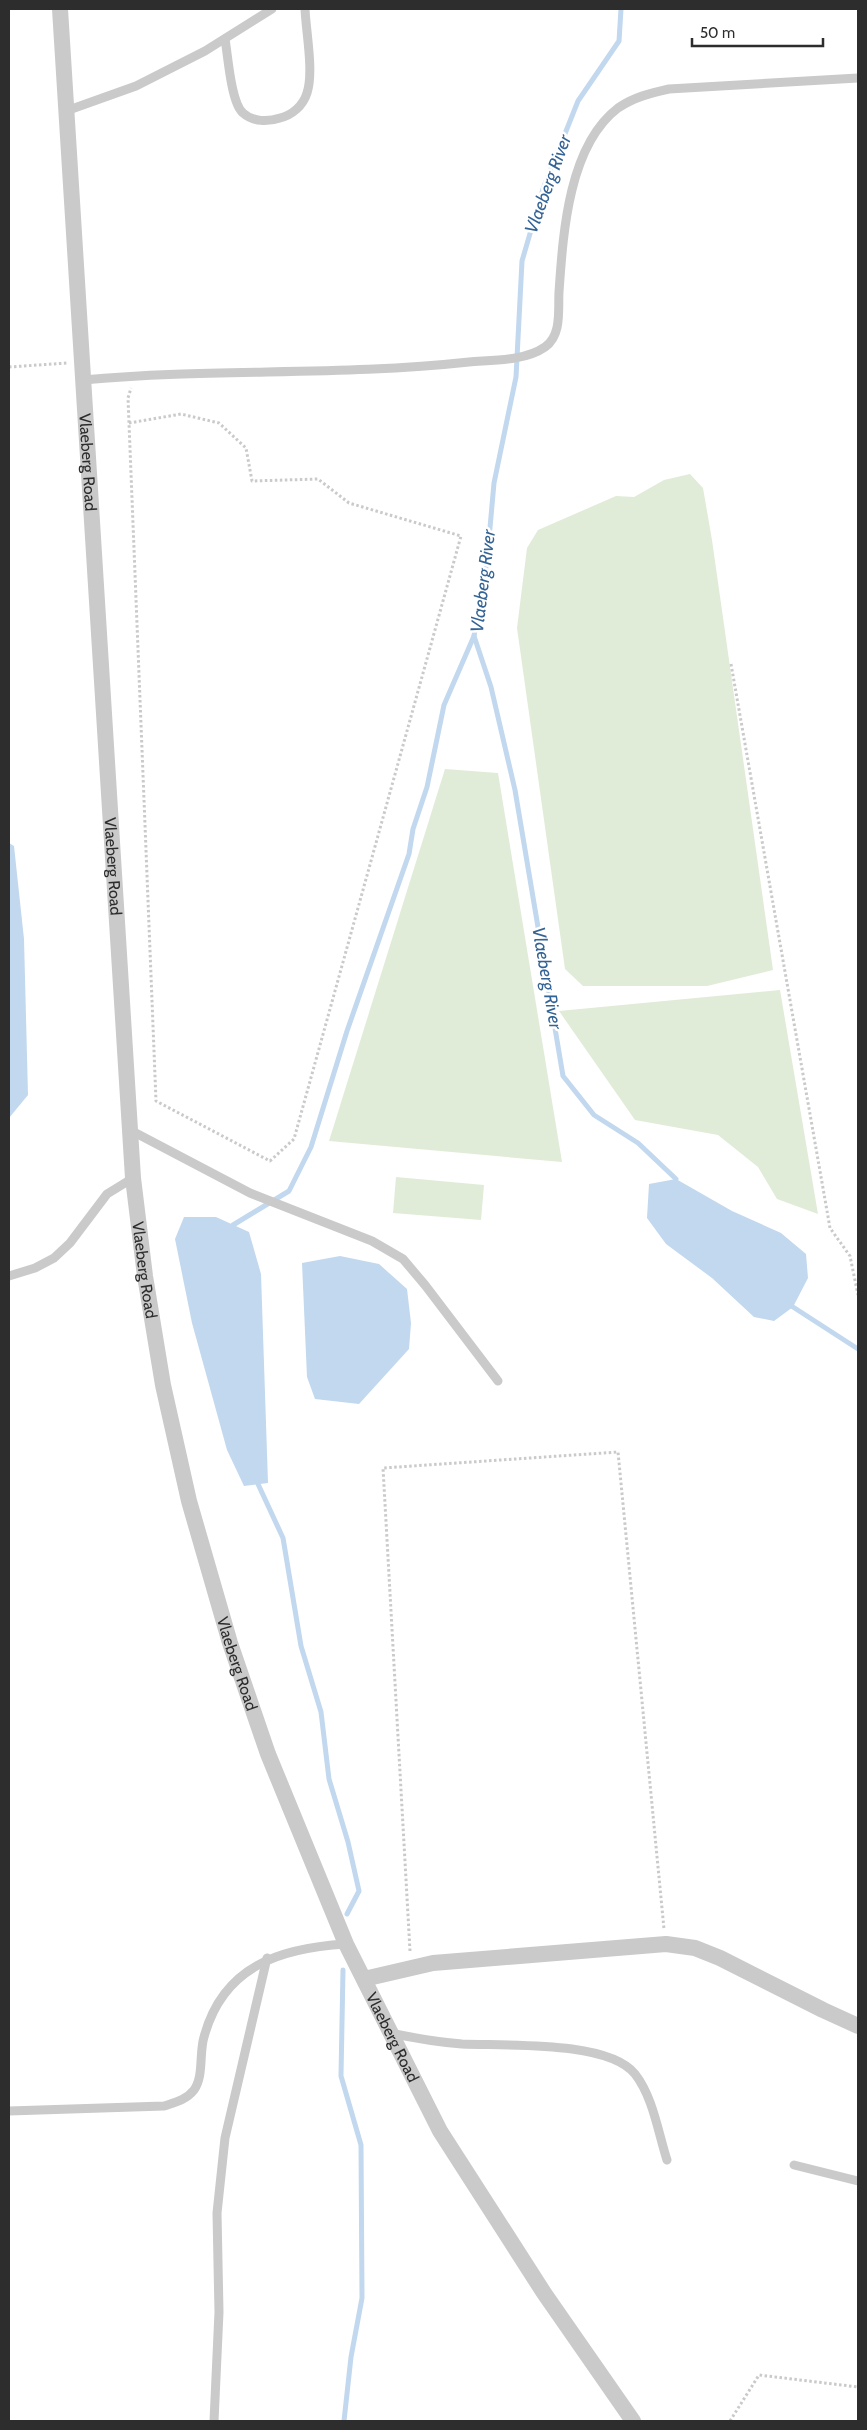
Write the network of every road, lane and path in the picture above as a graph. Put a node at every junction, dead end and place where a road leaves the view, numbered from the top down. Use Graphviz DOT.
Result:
graph roads {
  1 [pos="60,9"];
  2 [pos="272,9"];
  3 [pos="305,9"];
  4 [pos="225,39"];
  5 [pos="858,78"];
  6 [pos="66,111"];
  7 [pos="82,362"];
  8 [pos="9,367"];
  9 [pos="134,376"];
  10 [pos="84,380"];
  11 [pos="129,423"];
  12 [pos="731,664"];
  13 [pos="130,1130"];
  14 [pos="133,1178"];
  15 [pos="9,1276"];
  16 [pos="858,1295"];
  17 [pos="498,1381"];
  18 [pos="346,1944"];
  19 [pos="666,1944"];
  20 [pos="268,1958"];
  21 [pos="411,1968"];
  22 [pos="364,1979"];
  23 [pos="858,2026"];
  24 [pos="390,2033"];
  25 [pos="9,2111"];
  26 [pos="666,2160"];
  27 [pos="794,2164"];
  28 [pos="858,2181"];
  29 [pos="858,2387"];
  30 [pos="214,2421"];
  31 [pos="633,2421"];
  32 [pos="730,2421"];
  1 -- 6 [label="street, Vlaeberg Road"];
  2 -- 4 [label="lane"];
  3 -- 4 [label="lane"];
  4 -- 6 [label="lane"];
  5 -- 9 [label="lane"];
  6 -- 7 [label="street, Vlaeberg Road"];
  7 -- 8 [label="path"];
  7 -- 10 [label="street, Vlaeberg Road"];
  9 -- 10 [label="lane"];
  9 -- 11 [label="path"];
  10 -- 13 [label="street, Vlaeberg Road"];
  11 -- 11 [label="path"];
  12 -- 16 [label="path"];
  13 -- 14 [label="street, Vlaeberg Road"];
  13 -- 17 [label="lane"];
  14 -- 15 [label="lane"];
  14 -- 18 [label="street, Vlaeberg Road"];
  18 -- 20 [label="lane"];
  18 -- 22 [label="street, Vlaeberg Road"];
  19 -- 21 [label="street"];
  19 -- 21 [label="path"];
  19 -- 23 [label="street"];
  20 -- 25 [label="lane"];
  20 -- 30 [label="lane"];
  21 -- 22 [label="street"];
  22 -- 24 [label="street, Vlaeberg Road"];
  24 -- 26 [label="lane"];
  24 -- 31 [label="street, Vlaeberg Road"];
  27 -- 28 [label="lane"];
  29 -- 32 [label="path"];
}
